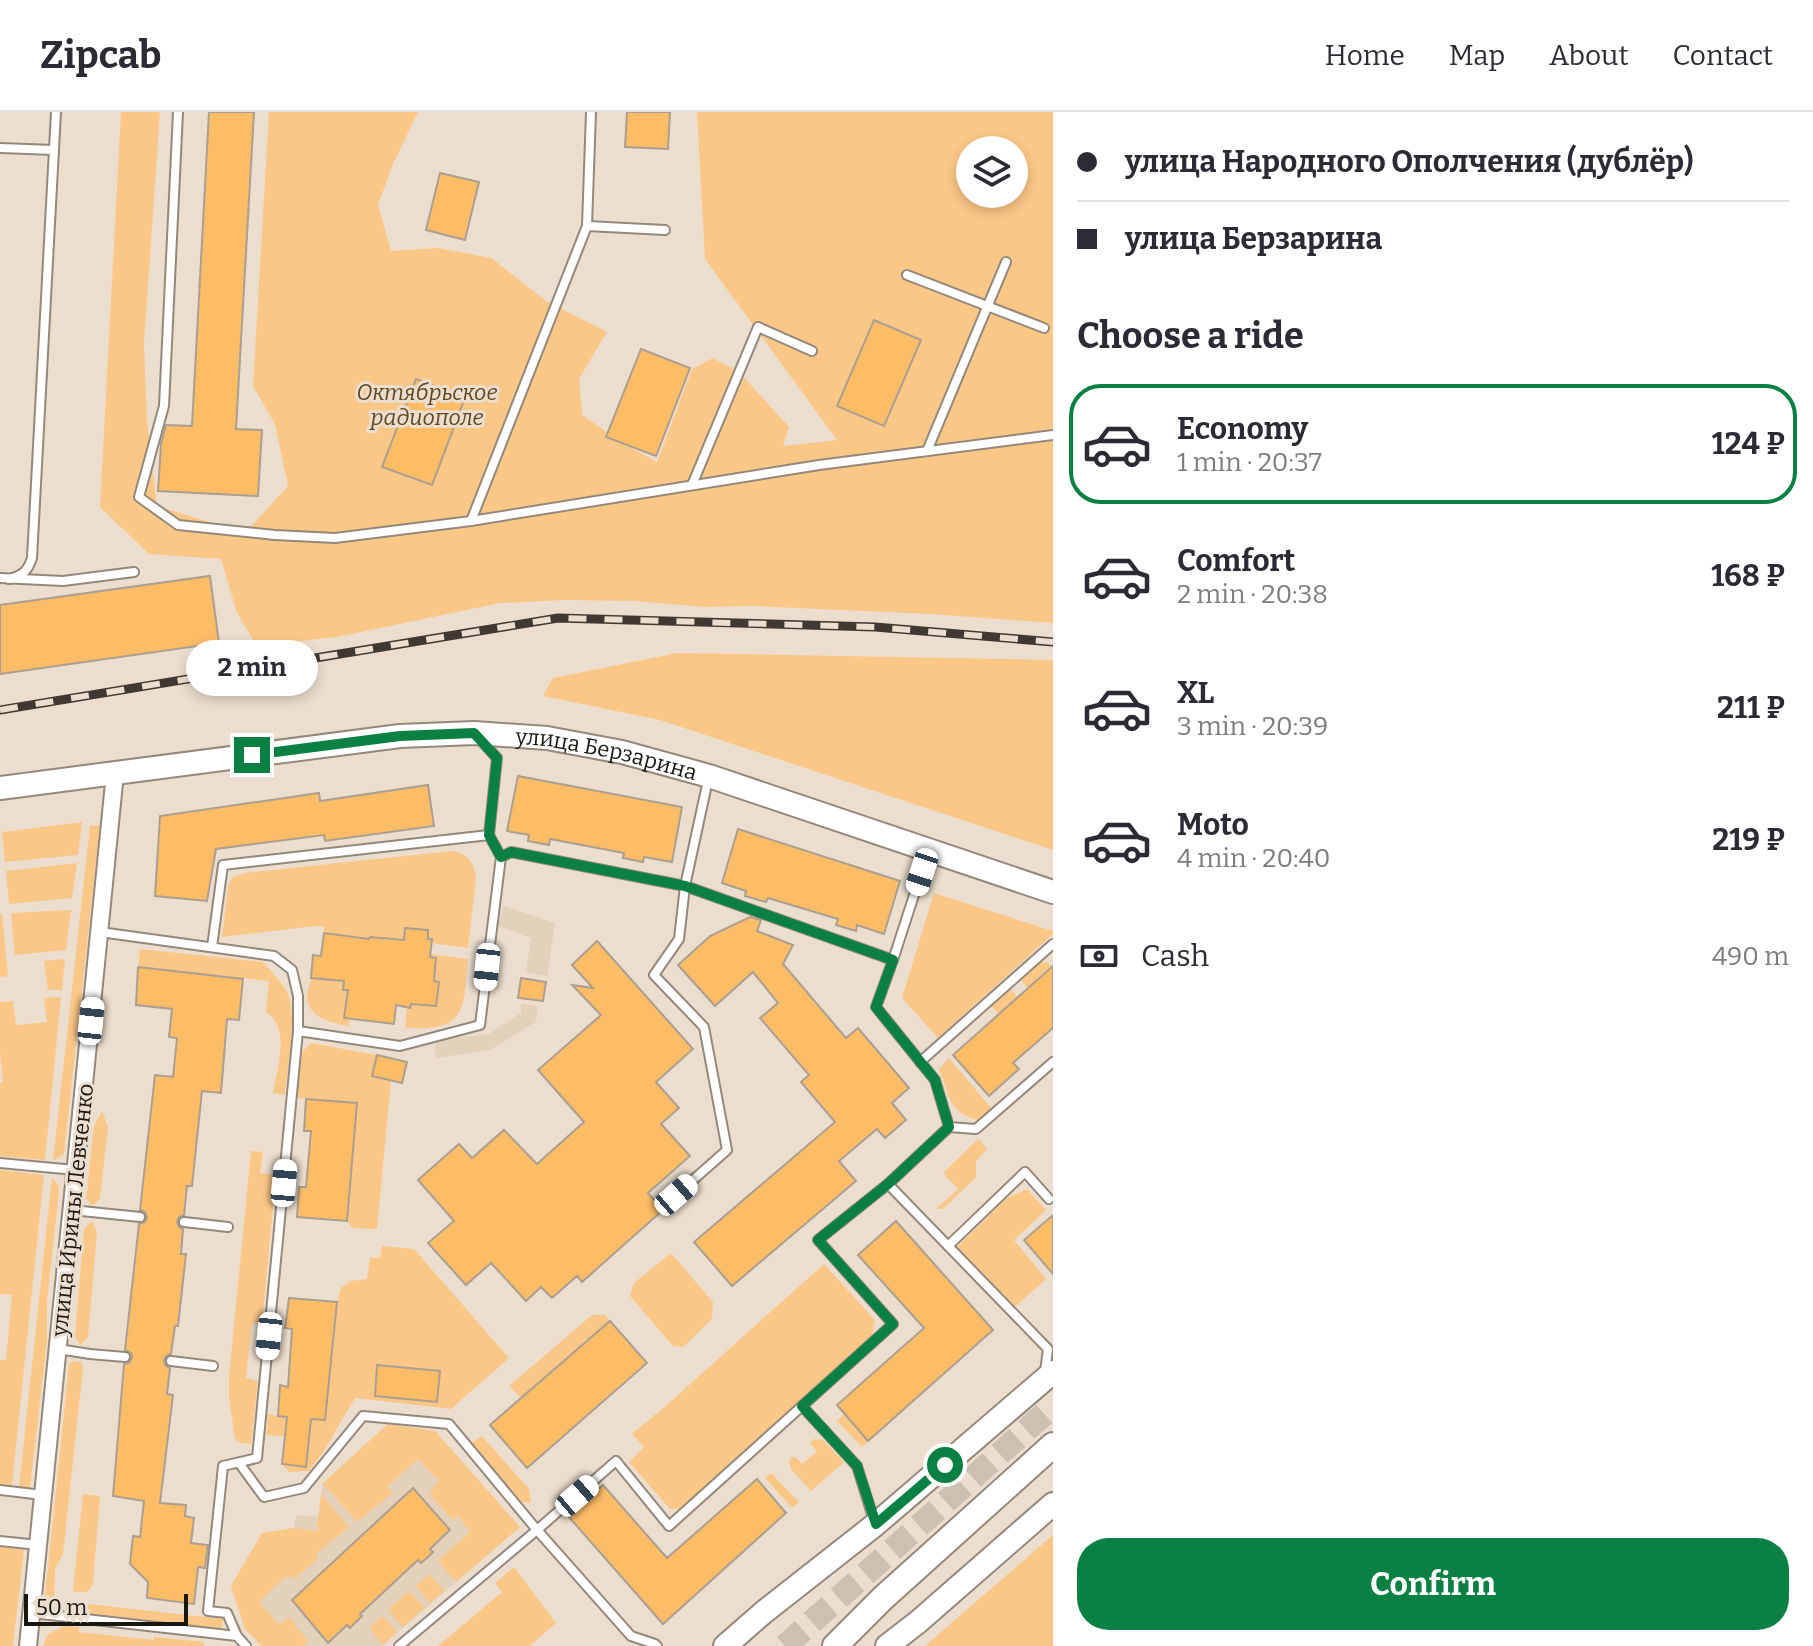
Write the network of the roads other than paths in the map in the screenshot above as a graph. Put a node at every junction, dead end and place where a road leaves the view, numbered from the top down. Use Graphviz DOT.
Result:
graph roads {
  1 [pos="56,112"];
  2 [pos="178,112"];
  3 [pos="591,112"];
  4 [pos="0,148"];
  5 [pos="54,150"];
  6 [pos="587,226"];
  7 [pos="665,230"];
  8 [pos="1006,262"];
  9 [pos="907,275"];
  10 [pos="988,307"];
  11 [pos="1044,328"];
  12 [pos="812,351"];
  13 [pos="1053,435"];
  14 [pos="927,451"];
  15 [pos="692,485"];
  16 [pos="471,521"];
  17 [pos="134,572"];
  18 [pos="4,579"];
  19 [pos="474,733"];
  20 [pos="115,773"];
  21 [pos="709,776"];
  22 [pos="0,788"];
  23 [pos="489,835"];
  24 [pos="928,851"];
  25 [pos="501,857"];
  26 [pos="685,886"];
  27 [pos="1053,892"];
  28 [pos="100,932"];
  29 [pos="1053,944"];
  30 [pos="212,947"];
  31 [pos="893,960"];
  32 [pos="298,1031"];
  33 [pos="920,1062"];
  34 [pos="1053,1062"];
  35 [pos="949,1127"];
  36 [pos="0,1163"];
  37 [pos="76,1171"];
  38 [pos="888,1184"];
  39 [pos="676,1195"];
  40 [pos="1049,1199"];
  41 [pos="72,1210"];
  42 [pos="140,1217"];
  43 [pos="184,1222"];
  44 [pos="228,1227"];
  45 [pos="948,1246"];
  46 [pos="58,1349"];
  47 [pos="125,1357"];
  48 [pos="171,1361"];
  49 [pos="213,1366"];
  50 [pos="1048,1376"];
  51 [pos="802,1406"];
  52 [pos="1053,1445"];
  53 [pos="239,1463"];
  54 [pos="0,1490"];
  55 [pos="43,1495"];
  56 [pos="1053,1504"];
  57 [pos="876,1524"];
  58 [pos="537,1530"];
  59 [pos="0,1541"];
  60 [pos="38,1545"];
  61 [pos="31,1613"];
  62 [pos="237,1636"];
  63 [pos="28,1646"];
  64 [pos="246,1646"];
  65 [pos="399,1646"];
  66 [pos="657,1646"];
  67 [pos="725,1646"];
  68 [pos="835,1646"];
  69 [pos="887,1646"];
  1 -- 5 [label="lane"];
  2 -- 16 [label="lane"];
  3 -- 6 [label="lane"];
  4 -- 5 [label="lane"];
  5 -- 18 [label="lane"];
  6 -- 7 [label="lane"];
  6 -- 16 [label="lane"];
  8 -- 10 [label="lane"];
  9 -- 10 [label="lane"];
  10 -- 11 [label="lane"];
  10 -- 14 [label="lane"];
  12 -- 15 [label="lane"];
  13 -- 14 [label="lane"];
  14 -- 15 [label="lane"];
  15 -- 16 [label="lane"];
  17 -- 18 [label="lane"];
  19 -- 20 [label="street, улица Берзарина"];
  19 -- 21 [label="street, улица Берзарина"];
  19 -- 23 [label="lane"];
  20 -- 22 [label="street, улица Берзарина"];
  20 -- 28 [label="street, улица Ирины Левченко"];
  21 -- 24 [label="street, улица Берзарина"];
  21 -- 26 [label="lane"];
  23 -- 25 [label="lane"];
  23 -- 30 [label="lane"];
  24 -- 27 [label="street, улица Берзарина"];
  24 -- 31 [label="lane"];
  25 -- 26 [label="lane"];
  25 -- 32 [label="lane"];
  26 -- 31 [label="lane"];
  26 -- 39 [label="lane"];
  28 -- 30 [label="lane"];
  28 -- 37 [label="street, улица Ирины Левченко"];
  29 -- 33 [label="lane"];
  30 -- 32 [label="lane"];
  31 -- 33 [label="lane"];
  32 -- 53 [label="lane"];
  33 -- 35 [label="lane"];
  34 -- 35 [label="lane"];
  35 -- 38 [label="lane"];
  36 -- 37 [label="lane"];
  37 -- 41 [label="street, улица Ирины Левченко"];
  38 -- 45 [label="lane"];
  38 -- 51 [label="lane"];
  40 -- 45 [label="lane"];
  41 -- 42 [label="lane"];
  41 -- 46 [label="street, улица Ирины Левченко"];
  43 -- 44 [label="lane"];
  45 -- 50 [label="lane"];
  46 -- 47 [label="lane"];
  46 -- 55 [label="street, улица Ирины Левченко"];
  48 -- 49 [label="lane"];
  50 -- 57 [label="street"];
  51 -- 57 [label="lane"];
  51 -- 58 [label="lane"];
  52 -- 68 [label="main road"];
  53 -- 58 [label="lane"];
  53 -- 62 [label="lane"];
  54 -- 55 [label="lane"];
  55 -- 60 [label="street, улица Ирины Левченко"];
  56 -- 69 [label="street"];
  57 -- 67 [label="street"];
  58 -- 65 [label="lane"];
  58 -- 66 [label="lane"];
  59 -- 60 [label="lane"];
  60 -- 61 [label="street, улица Ирины Левченко"];
  61 -- 62 [label="lane"];
  61 -- 63 [label="street, улица Ирины Левченко"];
  62 -- 64 [label="lane"];
}
